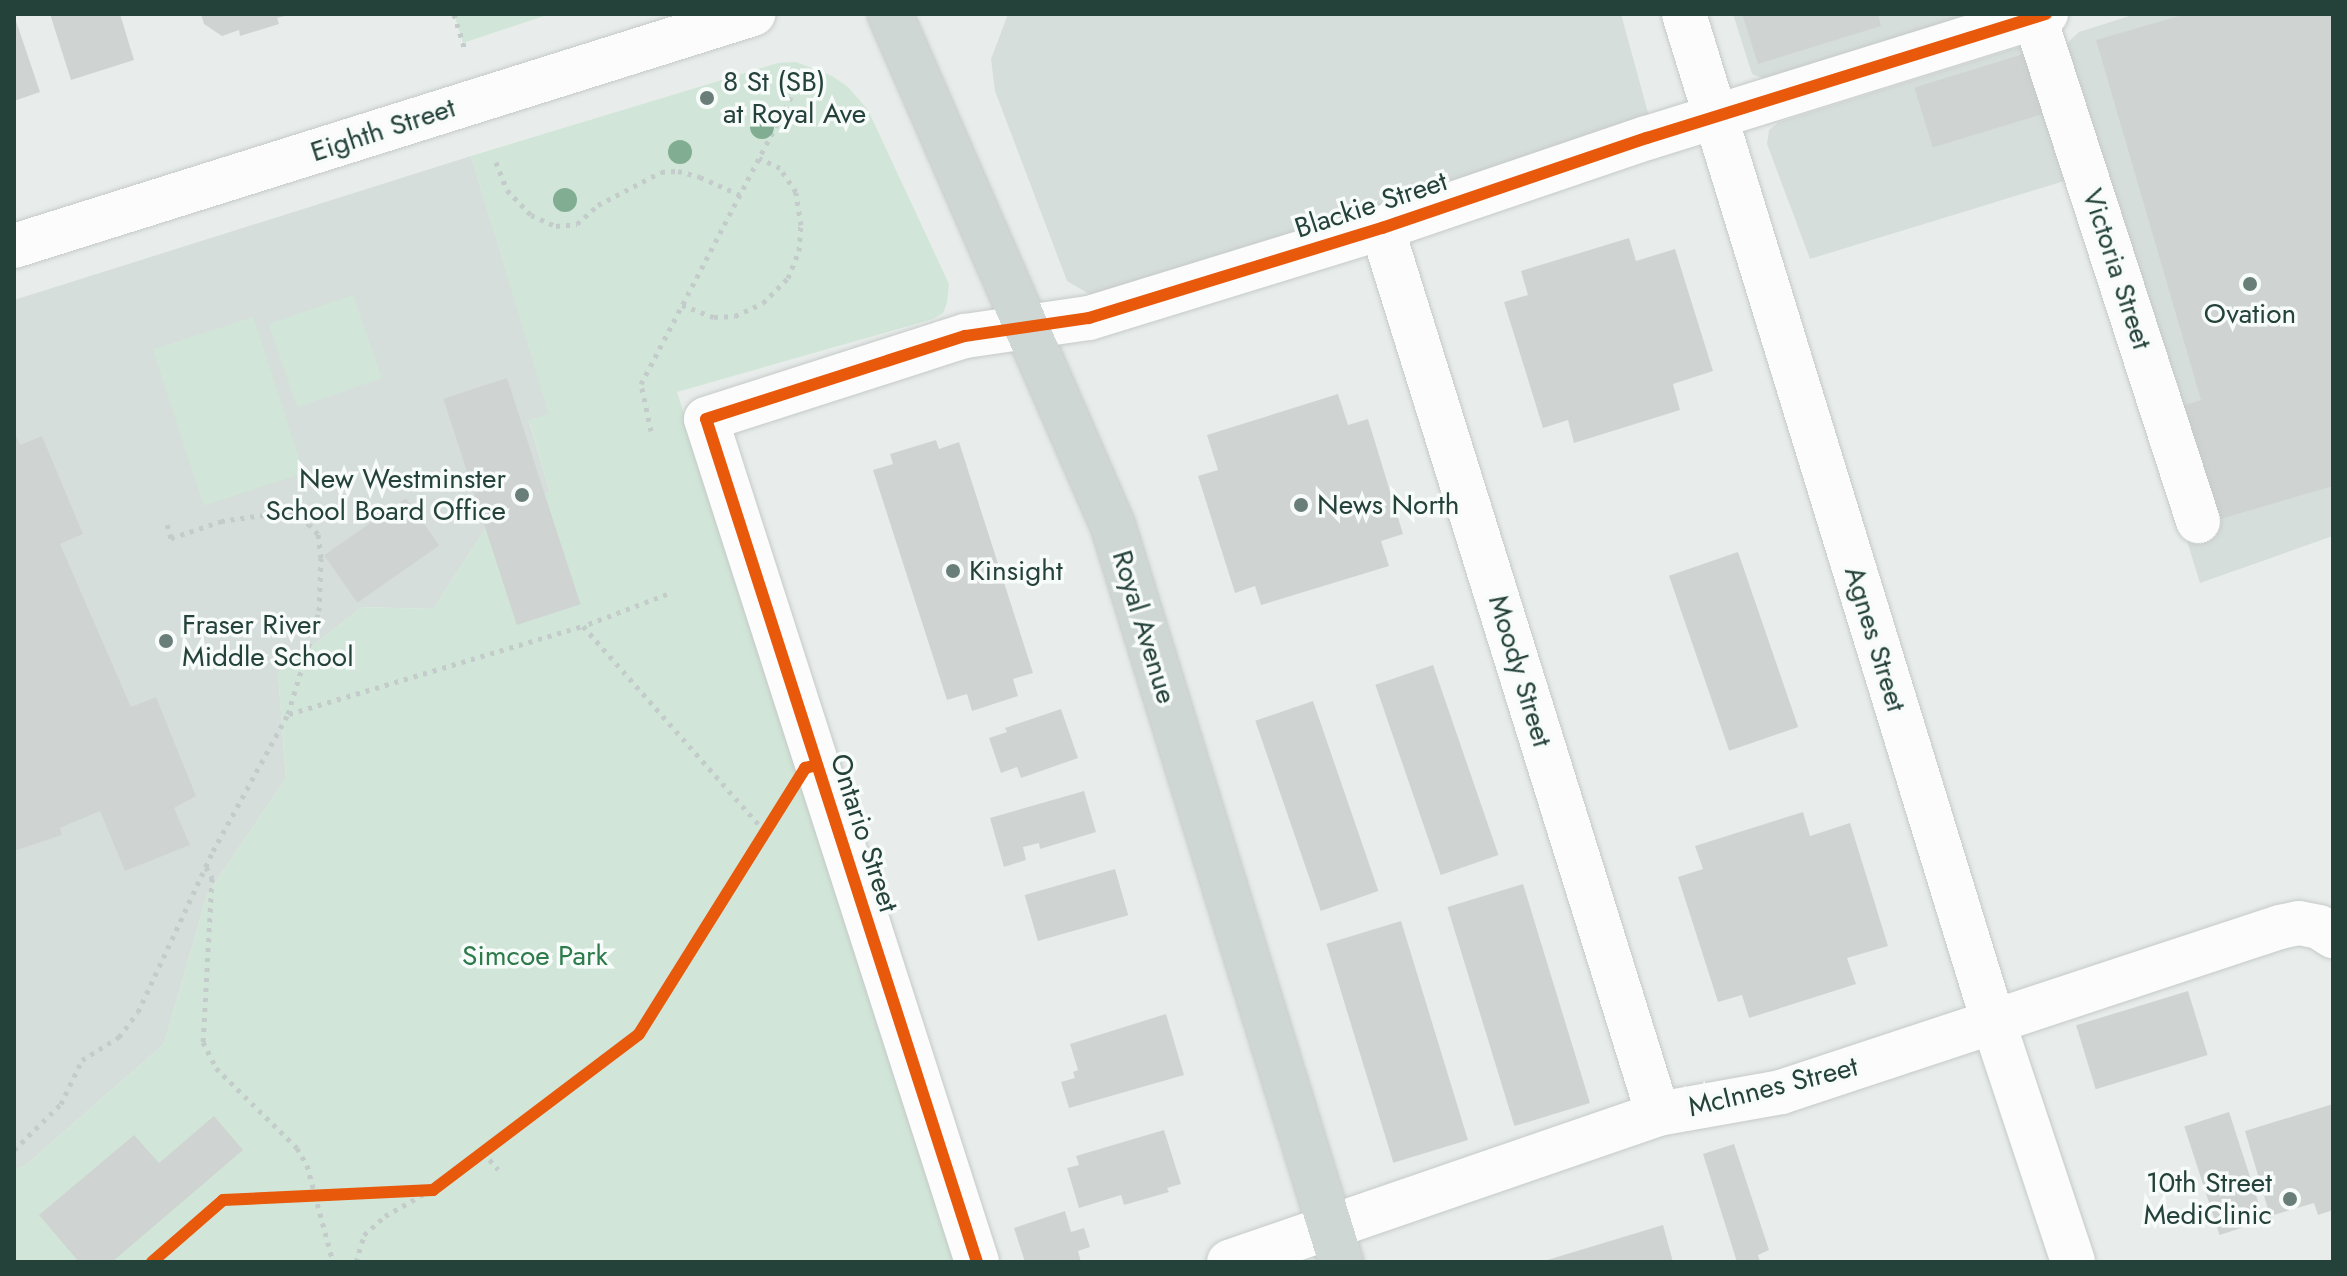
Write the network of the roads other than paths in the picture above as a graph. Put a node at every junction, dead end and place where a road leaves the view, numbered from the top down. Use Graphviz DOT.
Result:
graph roads {
  1 [pos="753,14"];
  2 [pos="890,14"];
  3 [pos="1684,14"];
  4 [pos="2041,16"];
  5 [pos="1714,119"];
  6 [pos="1382,228"];
  7 [pos="14,246"];
  8 [pos="1027,328"];
  9 [pos="706,419"];
  10 [pos="2198,521"];
  11 [pos="2326,932"];
  12 [pos="1994,1024"];
  13 [pos="1658,1114"];
  14 [pos="1335,1244"];
  15 [pos="977,1262"];
  16 [pos="1229,1262"];
  17 [pos="2073,1262"];
  1 -- 7 [label="street, Eighth Street"];
  2 -- 8 [label="main road, Royal Avenue"];
  3 -- 5 [label="street, Agnes Street"];
  4 -- 5 [label="street, Blackie Street"];
  4 -- 10 [label="street, Victoria Street"];
  5 -- 6 [label="street, Blackie Street"];
  5 -- 12 [label="street, Agnes Street"];
  6 -- 8 [label="street, Blackie Street"];
  6 -- 13 [label="street, Moody Street"];
  8 -- 9 [label="street, Blackie Street"];
  8 -- 14 [label="main road, Royal Avenue"];
  9 -- 15 [label="street, Ontario Street"];
  11 -- 12 [label="street, McInnes Street"];
  12 -- 13 [label="street, McInnes Street"];
  12 -- 17 [label="street, Agnes Street"];
  13 -- 14 [label="street, McInnes Street"];
  14 -- 16 [label="street, McInnes Street"];
}
